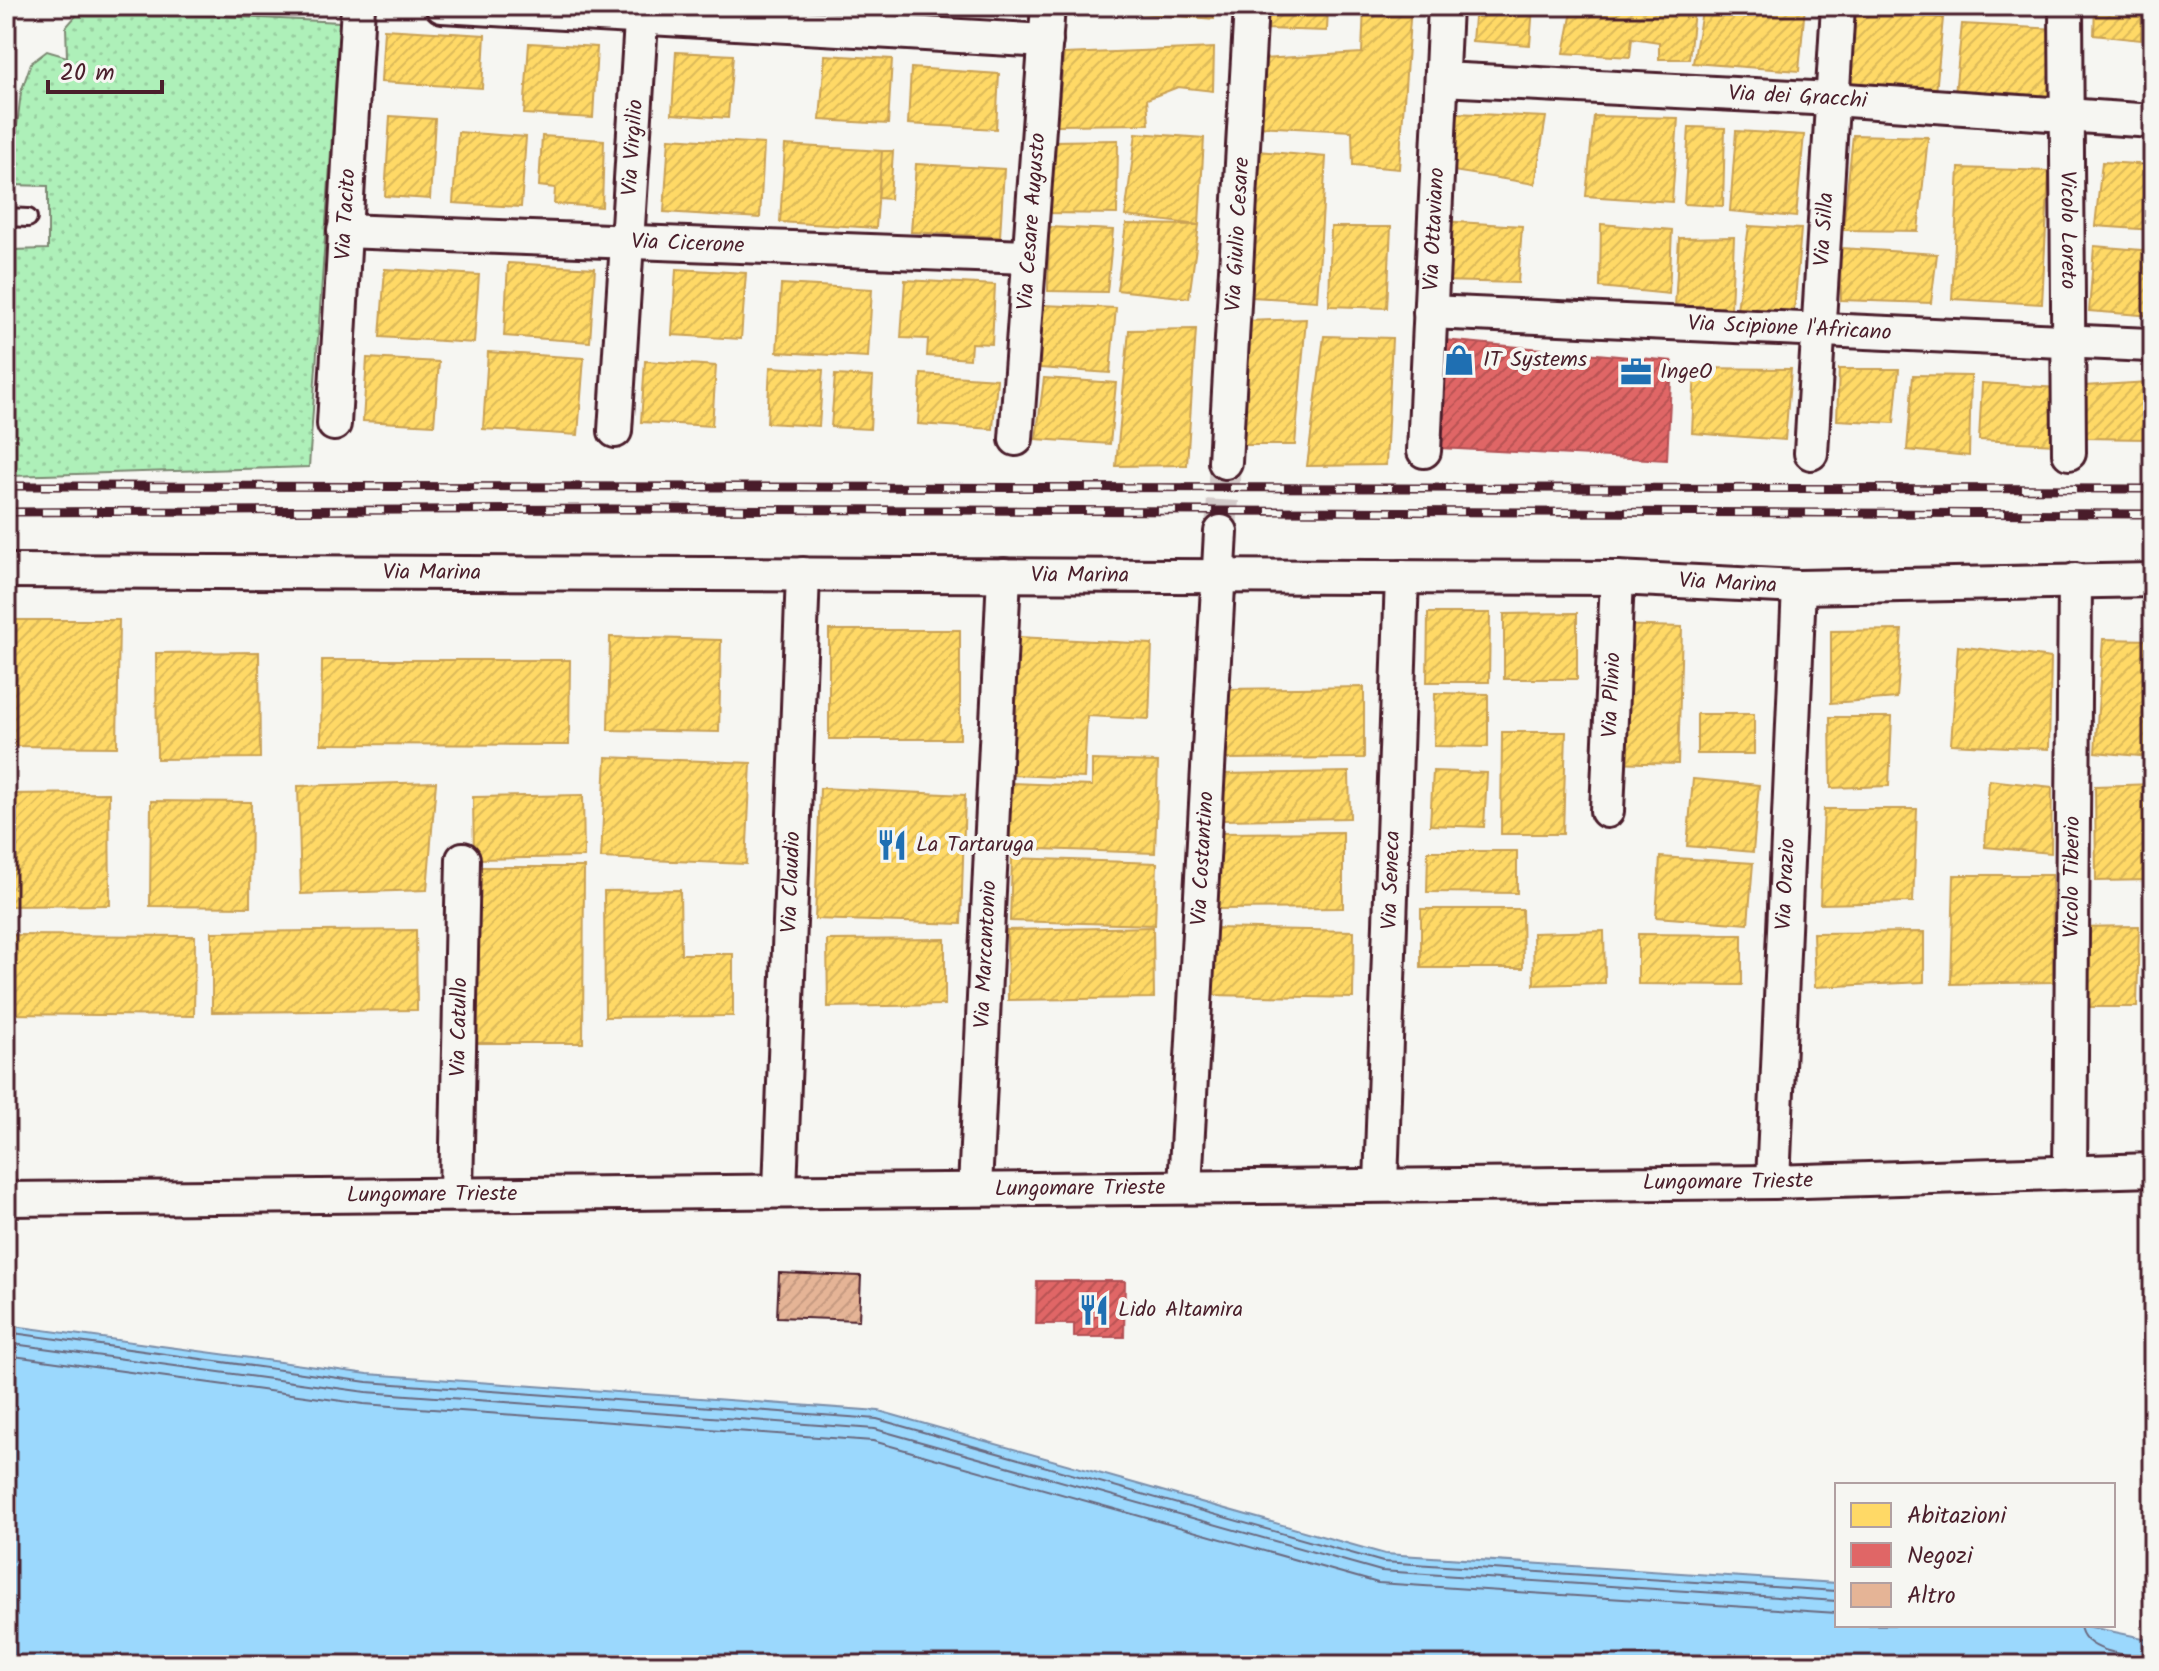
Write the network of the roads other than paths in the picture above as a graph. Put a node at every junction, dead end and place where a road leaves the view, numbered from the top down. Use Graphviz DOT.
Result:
graph roads {
  1 [pos="358,6"];
  2 [pos="442,6"];
  3 [pos="1048,6"];
  4 [pos="1251,6"];
  5 [pos="1445,6"];
  6 [pos="1838,6"];
  7 [pos="2066,6"];
  8 [pos="642,12"];
  9 [pos="1046,41"];
  10 [pos="1442,79"];
  11 [pos="1832,99"];
  12 [pos="2066,116"];
  13 [pos="2153,121"];
  14 [pos="6,217"];
  15 [pos="28,218"];
  16 [pos="344,231"];
  17 [pos="627,242"];
  18 [pos="1029,257"];
  19 [pos="1430,312"];
  20 [pos="1818,331"];
  21 [pos="2068,340"];
  22 [pos="2149,345"];
  23 [pos="334,424"];
  24 [pos="615,431"];
  25 [pos="1016,439"];
  26 [pos="1424,451"];
  27 [pos="1811,453"];
  28 [pos="2069,453"];
  29 [pos="1225,462"];
  30 [pos="1221,532"];
  31 [pos="6,571"];
  32 [pos="803,574"];
  33 [pos="1004,575"];
  34 [pos="1219,576"];
  35 [pos="1402,577"];
  36 [pos="1617,578"];
  37 [pos="2075,580"];
  38 [pos="2153,580"];
  39 [pos="1799,587"];
  40 [pos="1607,811"];
  41 [pos="463,859"];
  42 [pos="2153,1170"];
  43 [pos="2070,1173"];
  44 [pos="1773,1182"];
  45 [pos="1381,1184"];
  46 [pos="1185,1186"];
  47 [pos="975,1188"];
  48 [pos="780,1190"];
  49 [pos="456,1193"];
  50 [pos="6,1199"];
  1 -- 16 [label="street, Via Tacito"];
  2 -- 8 [label="street"];
  3 -- 9 [label="street, Via Cesare Augusto"];
  4 -- 29 [label="street, Via Giulio Cesare"];
  5 -- 10 [label="street, Via Ottaviano"];
  6 -- 11 [label="street, Via Silla"];
  7 -- 12 [label="street, Vicolo Loreto"];
  8 -- 9 [label="street"];
  8 -- 17 [label="street, Via Virgilio"];
  9 -- 18 [label="street, Via Cesare Augusto"];
  10 -- 11 [label="street, Via dei Gracchi"];
  10 -- 19 [label="street, Via Ottaviano"];
  11 -- 12 [label="street, Via dei Gracchi"];
  11 -- 20 [label="street, Via Silla"];
  12 -- 13 [label="street, Via dei Gracchi"];
  12 -- 21 [label="street, Vicolo Loreto"];
  14 -- 15 [label="lane"];
  16 -- 17 [label="street, Via Cicerone"];
  16 -- 23 [label="street, Via Tacito"];
  17 -- 18 [label="street, Via Cicerone"];
  17 -- 24 [label="street, Via Virgilio"];
  18 -- 25 [label="street, Via Cesare Augusto"];
  19 -- 20 [label="street, Via Scipione l'Africano"];
  19 -- 26 [label="street, Via Ottaviano"];
  20 -- 21 [label="street, Via Scipione l'Africano"];
  20 -- 27 [label="street, Via Silla"];
  21 -- 22 [label="street, Via Scipione l'Africano"];
  21 -- 28 [label="street, Vicolo Loreto"];
  30 -- 34 [label="street, Via Costantino"];
  31 -- 32 [label="street, Via Marina"];
  32 -- 33 [label="street, Via Marina"];
  32 -- 48 [label="street, Via Claudio"];
  33 -- 34 [label="street, Via Marina"];
  33 -- 47 [label="street, Via Marcantonio"];
  34 -- 35 [label="street, Via Marina"];
  34 -- 46 [label="street, Via Costantino"];
  35 -- 36 [label="street, Via Marina"];
  35 -- 45 [label="street, Via Seneca"];
  36 -- 39 [label="street, Via Marina"];
  36 -- 40 [label="street, Via Plinio"];
  37 -- 38 [label="street, Via Marina"];
  37 -- 39 [label="street, Via Marina"];
  37 -- 43 [label="street, Vicolo Tiberio"];
  39 -- 44 [label="street, Via Orazio"];
  41 -- 49 [label="street, Via Catullo"];
  42 -- 43 [label="street, Lungomare Trieste"];
  43 -- 44 [label="street, Lungomare Trieste"];
  44 -- 45 [label="street, Lungomare Trieste"];
  45 -- 46 [label="street, Lungomare Trieste"];
  46 -- 47 [label="street, Lungomare Trieste"];
  47 -- 48 [label="street, Lungomare Trieste"];
  48 -- 49 [label="street, Lungomare Trieste"];
  49 -- 50 [label="street, Lungomare Trieste"];
}
